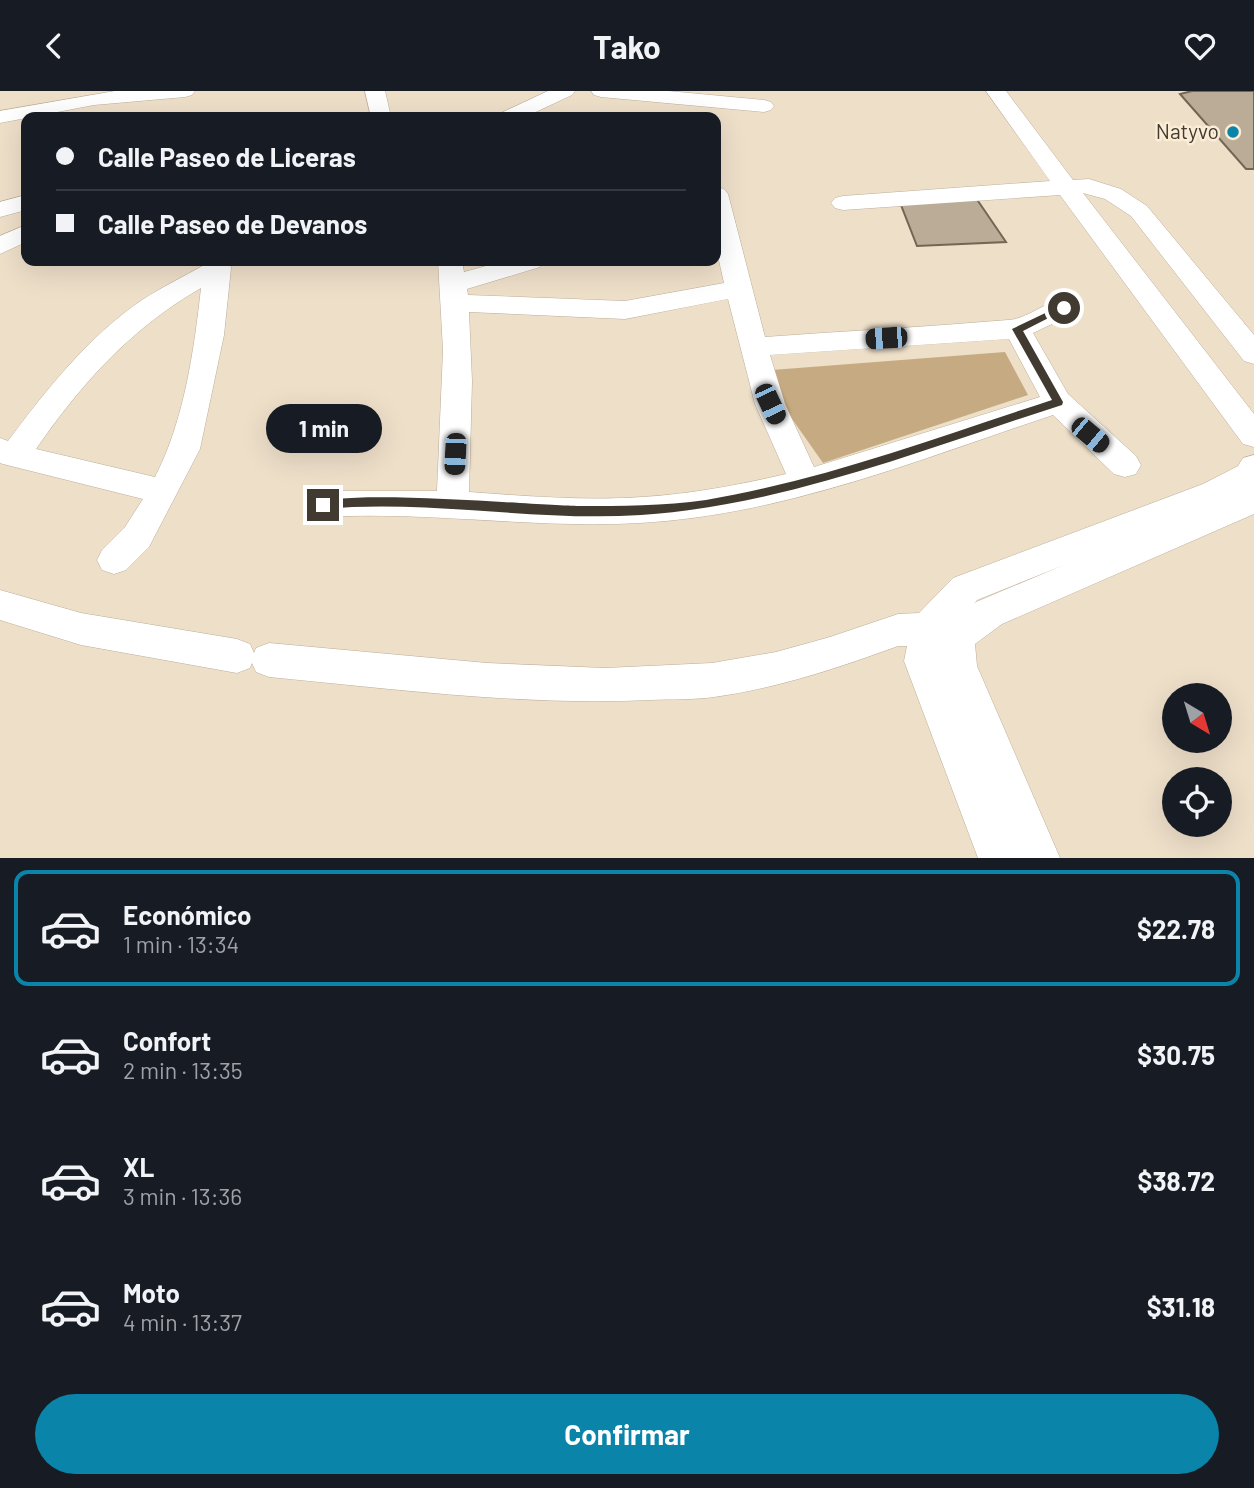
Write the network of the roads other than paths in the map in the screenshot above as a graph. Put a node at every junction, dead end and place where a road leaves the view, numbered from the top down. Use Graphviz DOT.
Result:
graph roads {
  1 [pos="187,91"];
  2 [pos="375,91"];
  3 [pos="565,91"];
  4 [pos="601,91"];
  5 [pos="996,91"];
  6 [pos="1017,91"];
  7 [pos="96,95"];
  8 [pos="764,106"];
  9 [pos="698,109"];
  10 [pos="21,112"];
  11 [pos="22,112"];
  12 [pos="188,112"];
  13 [pos="380,112"];
  14 [pos="519,112"];
  15 [pos="0,117"];
  16 [pos="1078,186"];
  17 [pos="843,203"];
  18 [pos="21,204"];
  19 [pos="0,210"];
  20 [pos="721,216"];
  21 [pos="21,235"];
  22 [pos="0,246"];
  23 [pos="215,266"];
  24 [pos="218,266"];
  25 [pos="513,266"];
  26 [pos="453,283"];
  27 [pos="738,289"];
  28 [pos="1064,308"];
  29 [pos="1017,329"];
  30 [pos="754,347"];
  31 [pos="1254,354"];
  32 [pos="1058,402"];
  33 [pos="1254,409"];
  34 [pos="1254,436"];
  35 [pos="7,453"];
  36 [pos="1125,465"];
  37 [pos="1254,467"];
  38 [pos="806,483"];
  39 [pos="164,492"];
  40 [pos="1254,500"];
  41 [pos="452,503"];
  42 [pos="323,505"];
  43 [pos="114,559"];
  44 [pos="0,604"];
  45 [pos="942,634"];
  46 [pos="999,858"];
  47 [pos="1039,858"];
  1 -- 7 [label="street"];
  1 -- 12 [label="street"];
  2 -- 13 [label="street"];
  3 -- 14 [label="street"];
  4 -- 9 [label="street"];
  5 -- 16 [label="street"];
  6 -- 16 [label="street"];
  7 -- 11 [label="street"];
  8 -- 9 [label="street"];
  10 -- 15 [label="street"];
  16 -- 17 [label="street"];
  16 -- 31 [label="street"];
  16 -- 33 [label="street"];
  16 -- 34 [label="street"];
  18 -- 19 [label="street"];
  20 -- 27 [label="street"];
  21 -- 22 [label="street"];
  23 -- 35 [label="street"];
  24 -- 39 [label="street"];
  25 -- 26 [label="street"];
  26 -- 27 [label="street"];
  26 -- 41 [label="street"];
  27 -- 30 [label="street"];
  28 -- 29 [label="street"];
  29 -- 30 [label="street"];
  29 -- 32 [label="street"];
  30 -- 38 [label="street"];
  32 -- 36 [label="street"];
  32 -- 38 [label="street"];
  35 -- 39 [label="street"];
  37 -- 45 [label="street"];
  38 -- 41 [label="street"];
  39 -- 43 [label="street"];
  40 -- 45 [label="street"];
  41 -- 42 [label="street"];
  44 -- 45 [label="street"];
  45 -- 46 [label="street"];
  45 -- 47 [label="street"];
}
